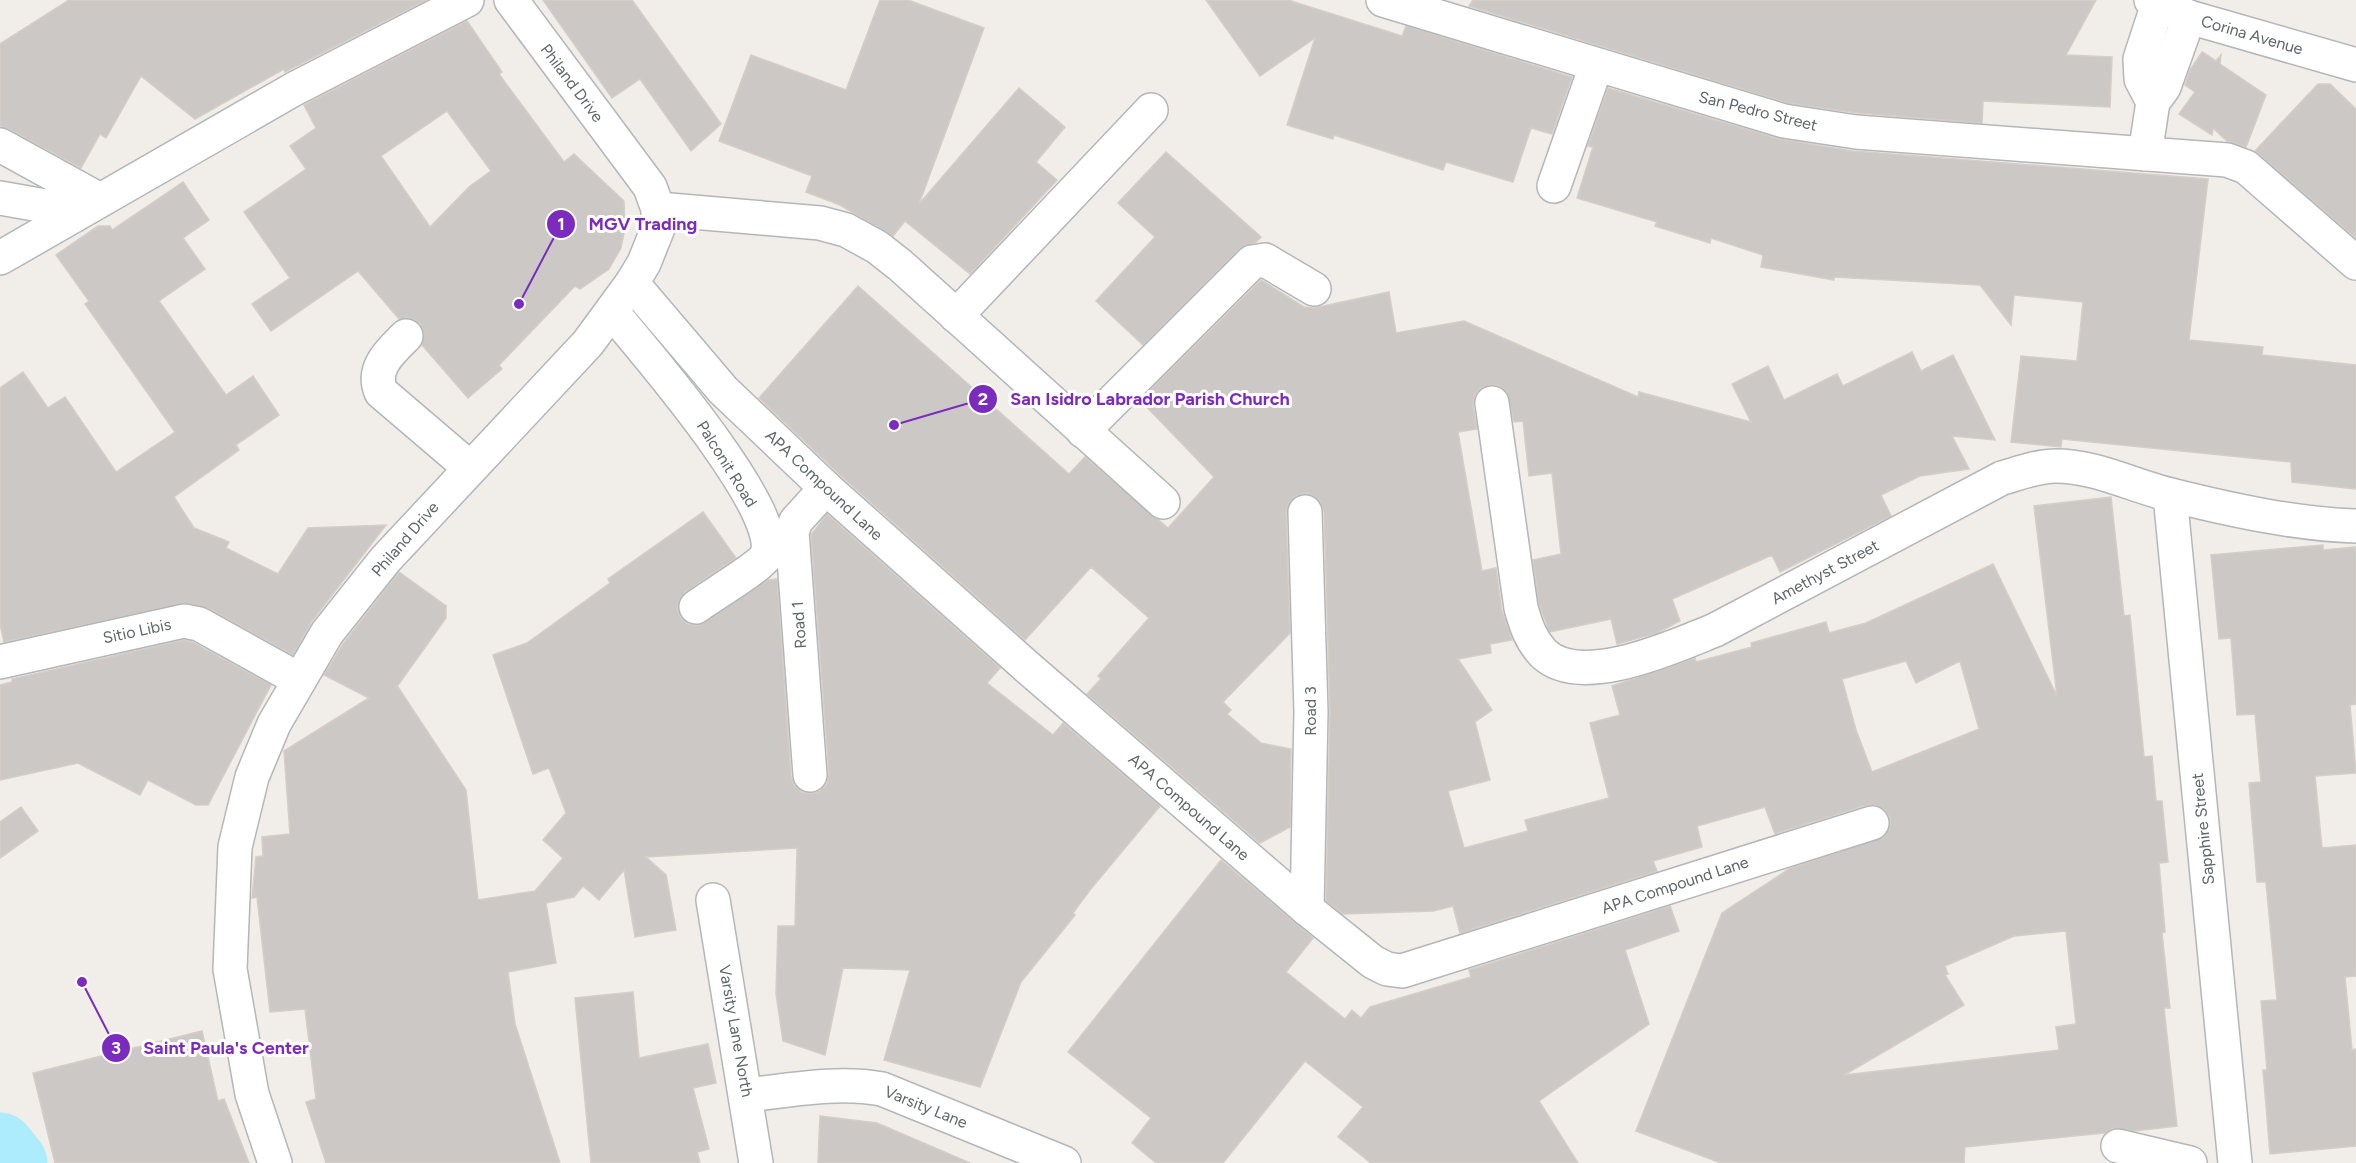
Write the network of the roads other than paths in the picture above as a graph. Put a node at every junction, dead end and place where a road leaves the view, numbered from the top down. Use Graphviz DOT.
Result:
graph roads {
  1 [pos="467,0"];
  2 [pos="511,0"];
  3 [pos="1383,0"];
  4 [pos="2155,2"];
  5 [pos="2189,17"];
  6 [pos="2356,65"];
  7 [pos="1596,66"];
  8 [pos="2153,102"];
  9 [pos="1151,110"];
  10 [pos="0,145"];
  11 [pos="2145,154"];
  12 [pos="1554,186"];
  13 [pos="0,198"];
  14 [pos="87,208"];
  15 [pos="658,209"];
  16 [pos="0,258"];
  17 [pos="2356,262"];
  18 [pos="632,284"];
  19 [pos="1314,289"];
  20 [pos="612,312"];
  21 [pos="956,316"];
  22 [pos="406,336"];
  23 [pos="1492,403"];
  24 [pos="1083,431"];
  25 [pos="470,468"];
  26 [pos="826,488"];
  27 [pos="2170,495"];
  28 [pos="1162,502"];
  29 [pos="1305,512"];
  30 [pos="2356,525"];
  31 [pos="696,607"];
  32 [pos="0,662"];
  33 [pos="298,679"];
  34 [pos="810,775"];
  35 [pos="1872,823"];
  36 [pos="713,900"];
  37 [pos="1307,909"];
  38 [pos="747,1095"];
  39 [pos="2118,1146"];
  40 [pos="275,1163"];
  41 [pos="756,1163"];
  42 [pos="1064,1163"];
  43 [pos="2190,1163"];
  44 [pos="2235,1163"];
  1 -- 14 [label="street"];
  2 -- 15 [label="street, Philand Drive"];
  3 -- 7 [label="street, San Pedro Street"];
  4 -- 5 [label="street, Corina Avenue"];
  4 -- 8 [label="street"];
  5 -- 6 [label="street, Corina Avenue"];
  5 -- 8 [label="street"];
  7 -- 11 [label="street, San Pedro Street"];
  7 -- 12 [label="street"];
  8 -- 11 [label="street"];
  9 -- 21 [label="street"];
  10 -- 14 [label="street"];
  11 -- 17 [label="street, San Pedro Street"];
  13 -- 14 [label="street"];
  14 -- 16 [label="street"];
  15 -- 18 [label="street, Philand Drive"];
  15 -- 21 [label="street"];
  18 -- 20 [label="street, Philand Drive"];
  18 -- 26 [label="street, APA Compound Lane"];
  19 -- 24 [label="street"];
  20 -- 25 [label="street, Philand Drive"];
  20 -- 31 [label="street, Palconit Road"];
  21 -- 24 [label="street"];
  22 -- 25 [label="street"];
  23 -- 27 [label="street, Amethyst Street"];
  24 -- 28 [label="street"];
  25 -- 33 [label="street, Philand Drive"];
  26 -- 34 [label="street, Road 1"];
  26 -- 37 [label="street, APA Compound Lane"];
  27 -- 30 [label="street, Amethyst Street"];
  27 -- 44 [label="street, Sapphire Street"];
  29 -- 37 [label="street, Road 3"];
  32 -- 33 [label="street, Sitio Libis"];
  33 -- 40 [label="street, Philand Drive"];
  35 -- 37 [label="street, APA Compound Lane"];
  36 -- 38 [label="street, Varsity Lane North"];
  38 -- 41 [label="street, Varsity Lane North"];
  38 -- 42 [label="street, Varsity Lane"];
  39 -- 43 [label="street"];
}
